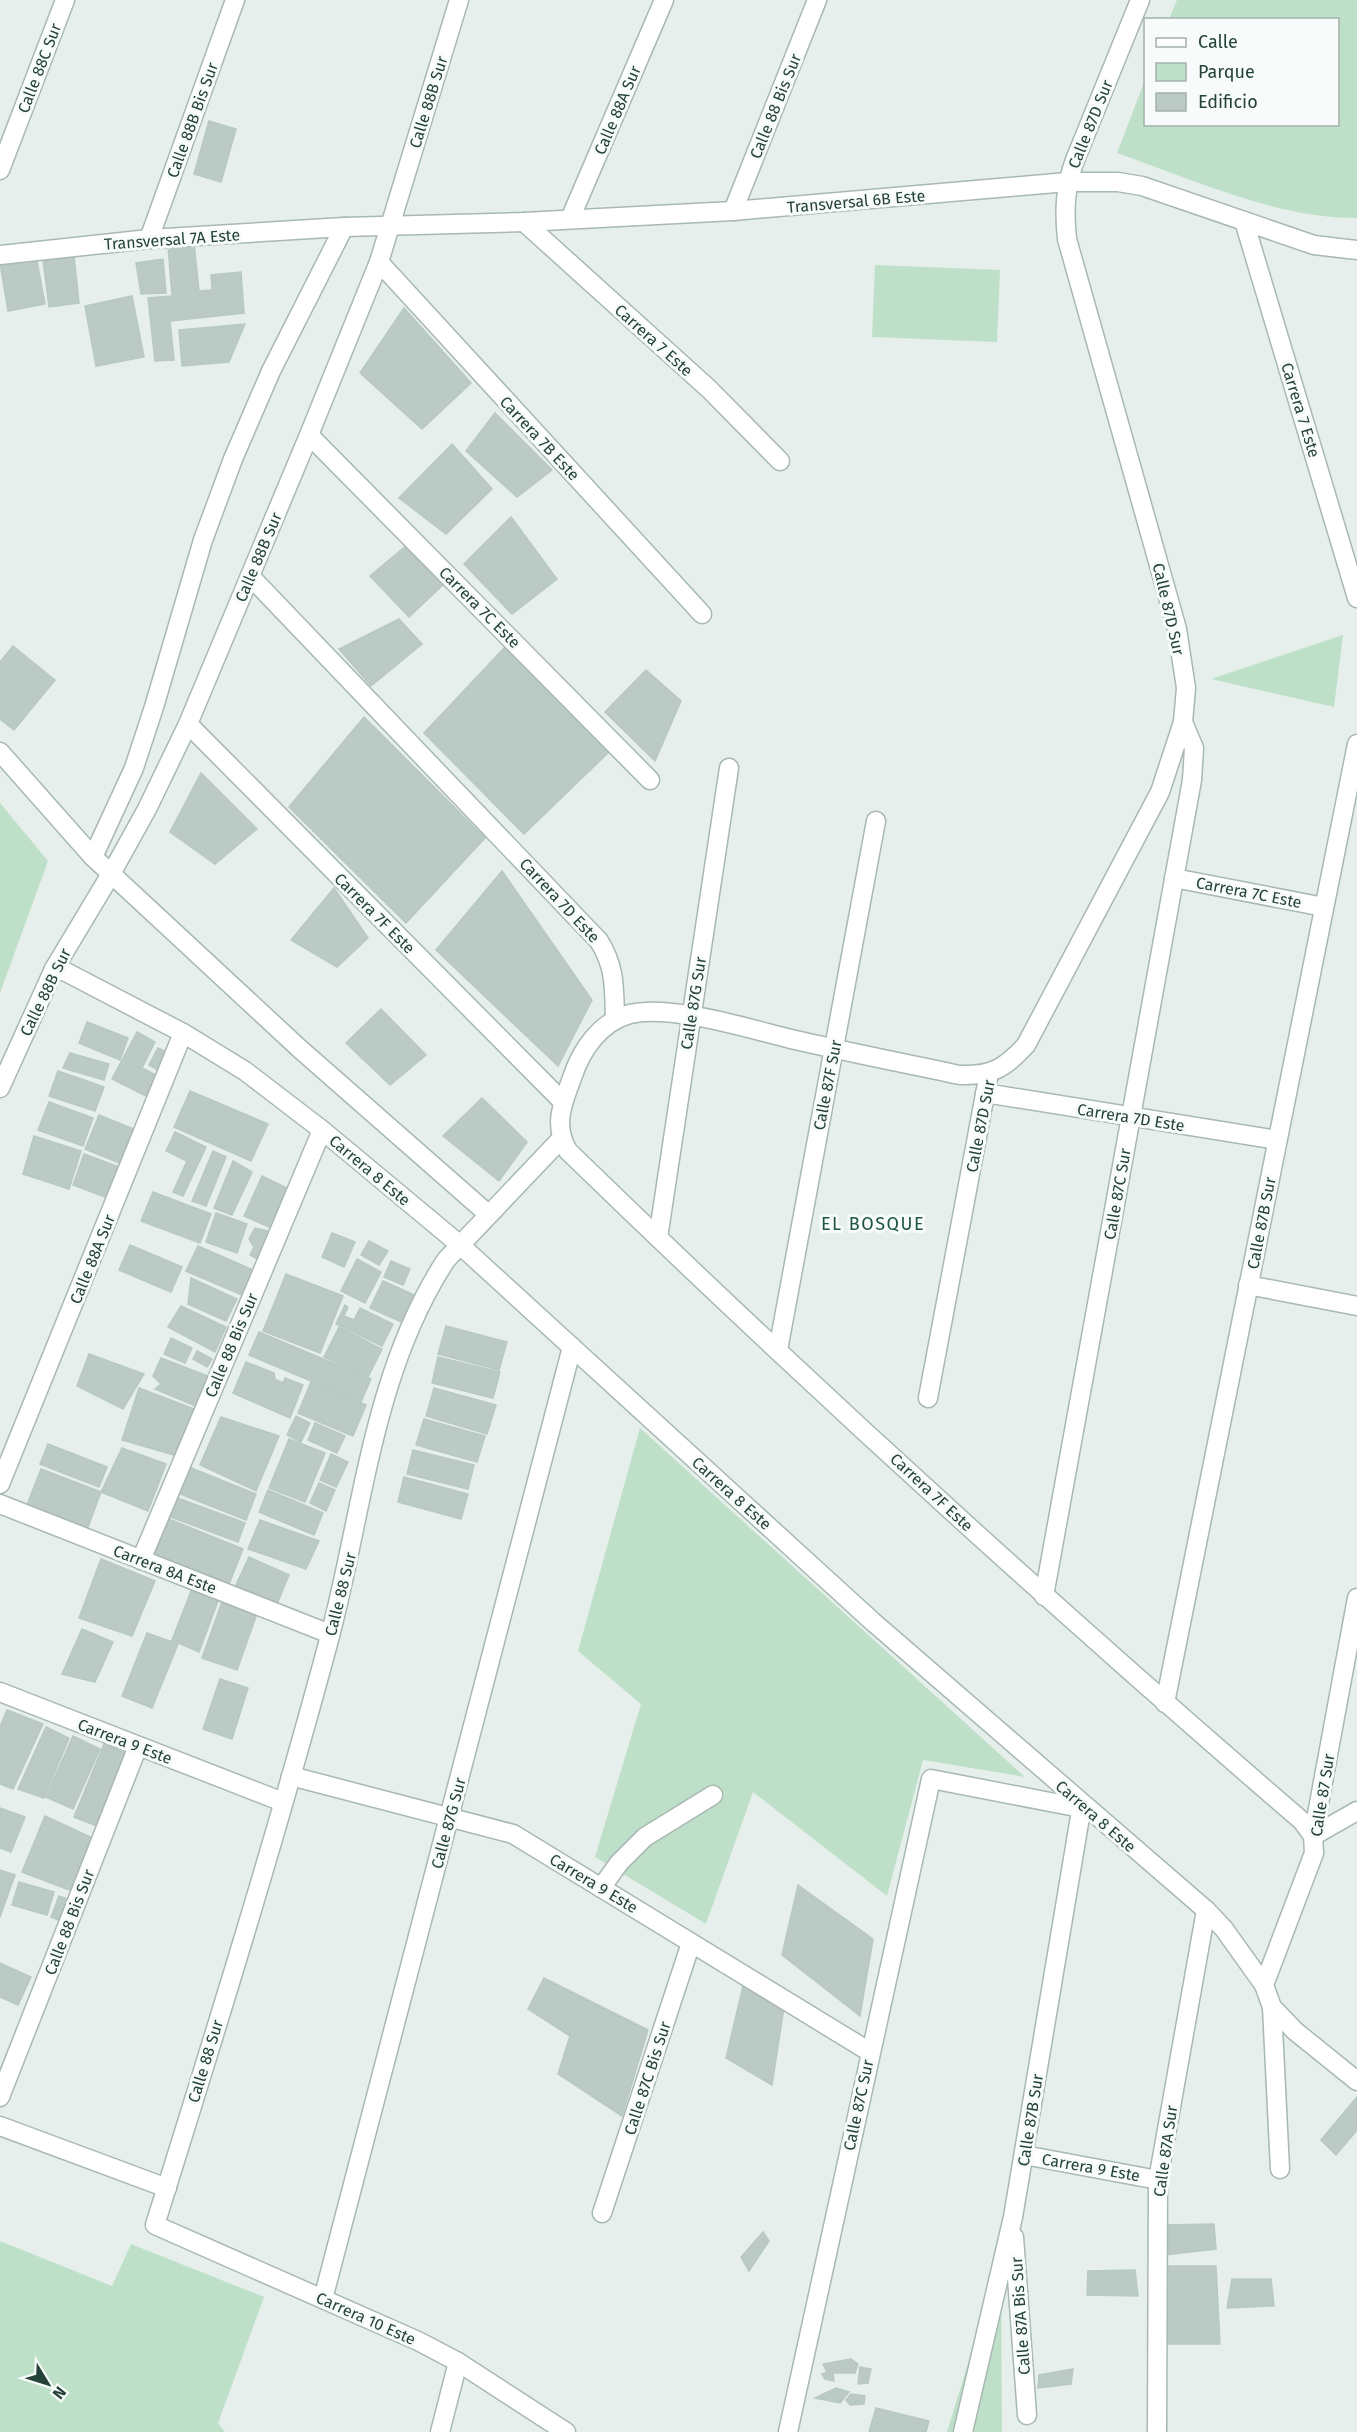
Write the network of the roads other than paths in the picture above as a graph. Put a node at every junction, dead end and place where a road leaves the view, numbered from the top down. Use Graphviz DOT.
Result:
graph roads {
  1 [pos="65,0"];
  2 [pos="235,0"];
  3 [pos="459,0"];
  4 [pos="664,0"];
  5 [pos="817,0"];
  6 [pos="1140,0"];
  7 [pos="0,170"];
  8 [pos="1067,182"];
  9 [pos="733,211"];
  10 [pos="570,219"];
  11 [pos="1244,221"];
  12 [pos="524,222"];
  13 [pos="390,226"];
  14 [pos="344,227"];
  15 [pos="149,239"];
  16 [pos="1357,250"];
  17 [pos="0,255"];
  18 [pos="378,262"];
  19 [pos="309,435"];
  20 [pos="780,461"];
  21 [pos="250,576"];
  22 [pos="1357,598"];
  23 [pos="702,614"];
  24 [pos="1183,722"];
  25 [pos="188,724"];
  26 [pos="1357,744"];
  27 [pos="0,752"];
  28 [pos="729,768"];
  29 [pos="650,780"];
  30 [pos="876,821"];
  31 [pos="93,857"];
  32 [pos="111,874"];
  33 [pos="1174,878"];
  34 [pos="1324,907"];
  35 [pos="54,969"];
  36 [pos="691,1016"];
  37 [pos="615,1020"];
  38 [pos="183,1033"];
  39 [pos="834,1048"];
  40 [pos="989,1073"];
  41 [pos="0,1088"];
  42 [pos="985,1093"];
  43 [pos="563,1102"];
  44 [pos="1131,1117"];
  45 [pos="322,1130"];
  46 [pos="561,1138"];
  47 [pos="1277,1140"];
  48 [pos="488,1214"];
  49 [pos="658,1238"];
  50 [pos="459,1244"];
  51 [pos="1248,1285"];
  52 [pos="1357,1306"];
  53 [pos="572,1347"];
  54 [pos="778,1350"];
  55 [pos="928,1398"];
  56 [pos="0,1484"];
  57 [pos="0,1504"];
  58 [pos="141,1560"];
  59 [pos="1044,1596"];
  60 [pos="1357,1598"];
  61 [pos="330,1634"];
  62 [pos="0,1692"];
  63 [pos="1165,1703"];
  64 [pos="138,1746"];
  65 [pos="291,1776"];
  66 [pos="713,1795"];
  67 [pos="283,1802"];
  68 [pos="1082,1806"];
  69 [pos="1357,1811"];
  70 [pos="449,1817"];
  71 [pos="1313,1836"];
  72 [pos="601,1888"];
  73 [pos="1206,1910"];
  74 [pos="692,1943"];
  75 [pos="1264,1985"];
  76 [pos="1272,2007"];
  77 [pos="870,2052"];
  78 [pos="1357,2081"];
  79 [pos="0,2097"];
  80 [pos="0,2126"];
  81 [pos="1024,2155"];
  82 [pos="1280,2169"];
  83 [pos="1158,2180"];
  84 [pos="166,2188"];
  85 [pos="602,2213"];
  86 [pos="1013,2217"];
  87 [pos="155,2225"];
  88 [pos="323,2299"];
  89 [pos="458,2362"];
  90 [pos="1027,2415"];
  91 [pos="440,2432"];
  92 [pos="566,2432"];
  93 [pos="788,2432"];
  94 [pos="963,2432"];
  95 [pos="1157,2432"];
  1 -- 7 [label="street, Calle 88C Sur"];
  2 -- 15 [label="street, Calle 88B Bis Sur"];
  3 -- 13 [label="street, Calle 88B Sur"];
  4 -- 10 [label="street, Calle 88A Sur"];
  5 -- 9 [label="street, Calle 88 Bis Sur"];
  6 -- 8 [label="street, Calle 87D Sur"];
  8 -- 9 [label="street, Transversal 6B Este"];
  8 -- 11 [label="street, Transversal 6B Este"];
  8 -- 24 [label="street, Calle 87D Sur"];
  9 -- 10 [label="street, Transversal 6B Este"];
  10 -- 12 [label="street, Transversal 6B Este"];
  11 -- 16 [label="street, Transversal 6B Este"];
  11 -- 22 [label="street, Carrera 7 Este"];
  12 -- 13 [label="street, Transversal 6B Este"];
  12 -- 20 [label="street, Carrera 7 Este"];
  13 -- 14 [label="street, Transversal 6B Este"];
  13 -- 18 [label="street, Calle 88B Sur"];
  14 -- 15 [label="street, Transversal 7A Este"];
  14 -- 31 [label="street"];
  15 -- 17 [label="street, Transversal 7A Este"];
  18 -- 19 [label="street, Calle 88B Sur"];
  18 -- 23 [label="street, Carrera 7B Este"];
  19 -- 21 [label="street, Calle 88B Sur"];
  19 -- 29 [label="street, Carrera 7C Este"];
  21 -- 25 [label="street, Calle 88B Sur"];
  21 -- 37 [label="street, Carrera 7D Este"];
  24 -- 33 [label="street, Calle 87C Sur"];
  24 -- 40 [label="street, Calle 87D Sur"];
  25 -- 32 [label="street, Calle 88B Sur"];
  25 -- 43 [label="street, Carrera 7F Este"];
  26 -- 34 [label="street, Calle 87B Sur"];
  27 -- 31 [label="street"];
  28 -- 36 [label="street, Calle 87G Sur"];
  30 -- 39 [label="street, Calle 87F Sur"];
  31 -- 32 [label="street"];
  32 -- 35 [label="street, Calle 88B Sur"];
  32 -- 48 [label="street"];
  33 -- 34 [label="street, Carrera 7C Este"];
  33 -- 44 [label="street, Calle 87C Sur"];
  34 -- 47 [label="street, Calle 87B Sur"];
  35 -- 38 [label="street, Carrera 8 Este"];
  35 -- 41 [label="street, Calle 88B Sur"];
  36 -- 37 [label="street"];
  36 -- 39 [label="street"];
  36 -- 49 [label="street, Calle 87G Sur"];
  37 -- 43 [label="street"];
  38 -- 45 [label="street, Carrera 8 Este"];
  38 -- 56 [label="street, Calle 88A Sur"];
  39 -- 40 [label="street"];
  39 -- 54 [label="street, Calle 87F Sur"];
  40 -- 42 [label="street, Calle 87D Sur"];
  42 -- 44 [label="street, Carrera 7D Este"];
  42 -- 55 [label="street, Calle 87D Sur"];
  43 -- 46 [label="street"];
  44 -- 47 [label="street, Carrera 7D Este"];
  44 -- 59 [label="street, Calle 87C Sur"];
  45 -- 50 [label="street, Carrera 8 Este"];
  45 -- 58 [label="street, Calle 88 Bis Sur"];
  46 -- 48 [label="street, Calle 88 Sur"];
  46 -- 49 [label="street, Carrera 7F Este"];
  47 -- 51 [label="street, Calle 87B Sur"];
  48 -- 50 [label="street, Calle 88 Sur"];
  49 -- 54 [label="street, Carrera 7F Este"];
  50 -- 53 [label="street, Carrera 8 Este"];
  50 -- 61 [label="street, Calle 88 Sur"];
  51 -- 52 [label="street"];
  51 -- 63 [label="street, Calle 87B Sur"];
  53 -- 68 [label="street, Carrera 8 Este"];
  53 -- 70 [label="street, Calle 87G Sur"];
  54 -- 59 [label="street, Carrera 7F Este"];
  57 -- 58 [label="street, Carrera 8A Este"];
  58 -- 61 [label="street, Carrera 8A Este"];
  59 -- 63 [label="street, Carrera 7F Este"];
  60 -- 71 [label="street, Calle 87 Sur"];
  61 -- 65 [label="street, Calle 88 Sur"];
  62 -- 64 [label="street, Carrera 9 Este"];
  63 -- 71 [label="street, Carrera 7F Este"];
  64 -- 67 [label="street, Carrera 9 Este"];
  64 -- 79 [label="street, Calle 88 Bis Sur"];
  65 -- 67 [label="street, Calle 88 Sur"];
  65 -- 70 [label="street, Carrera 9 Este"];
  66 -- 72 [label="street"];
  67 -- 84 [label="street, Calle 88 Sur"];
  68 -- 73 [label="street, Carrera 8 Este"];
  68 -- 77 [label="street, Calle 87C Sur"];
  68 -- 81 [label="street, Calle 87B Sur"];
  69 -- 71 [label="street"];
  70 -- 72 [label="street, Carrera 9 Este"];
  70 -- 88 [label="street, Calle 87G Sur"];
  71 -- 75 [label="street, Calle 87 Sur"];
  72 -- 74 [label="street, Carrera 9 Este"];
  73 -- 75 [label="street, Carrera 8 Este"];
  73 -- 83 [label="street, Calle 87A Sur"];
  74 -- 77 [label="street, Carrera 9 Este"];
  74 -- 85 [label="street, Calle 87C Bis Sur"];
  75 -- 76 [label="street, Carrera 8 Este"];
  76 -- 78 [label="street, Carrera 8 Este"];
  76 -- 82 [label="street"];
  77 -- 93 [label="street, Calle 87C Sur"];
  80 -- 84 [label="street"];
  81 -- 83 [label="street, Carrera 9 Este"];
  81 -- 86 [label="street, Calle 87B Sur"];
  83 -- 95 [label="street, Calle 87A Sur"];
  84 -- 87 [label="street, Calle 88 Sur"];
  86 -- 90 [label="street, Calle 87A Bis Sur"];
  86 -- 94 [label="street, Calle 87B Sur"];
  87 -- 88 [label="street, Carrera 10 Este"];
  88 -- 89 [label="street, Carrera 10 Este"];
  89 -- 91 [label="street"];
  89 -- 92 [label="street, Carrera 10 Este"];
}
